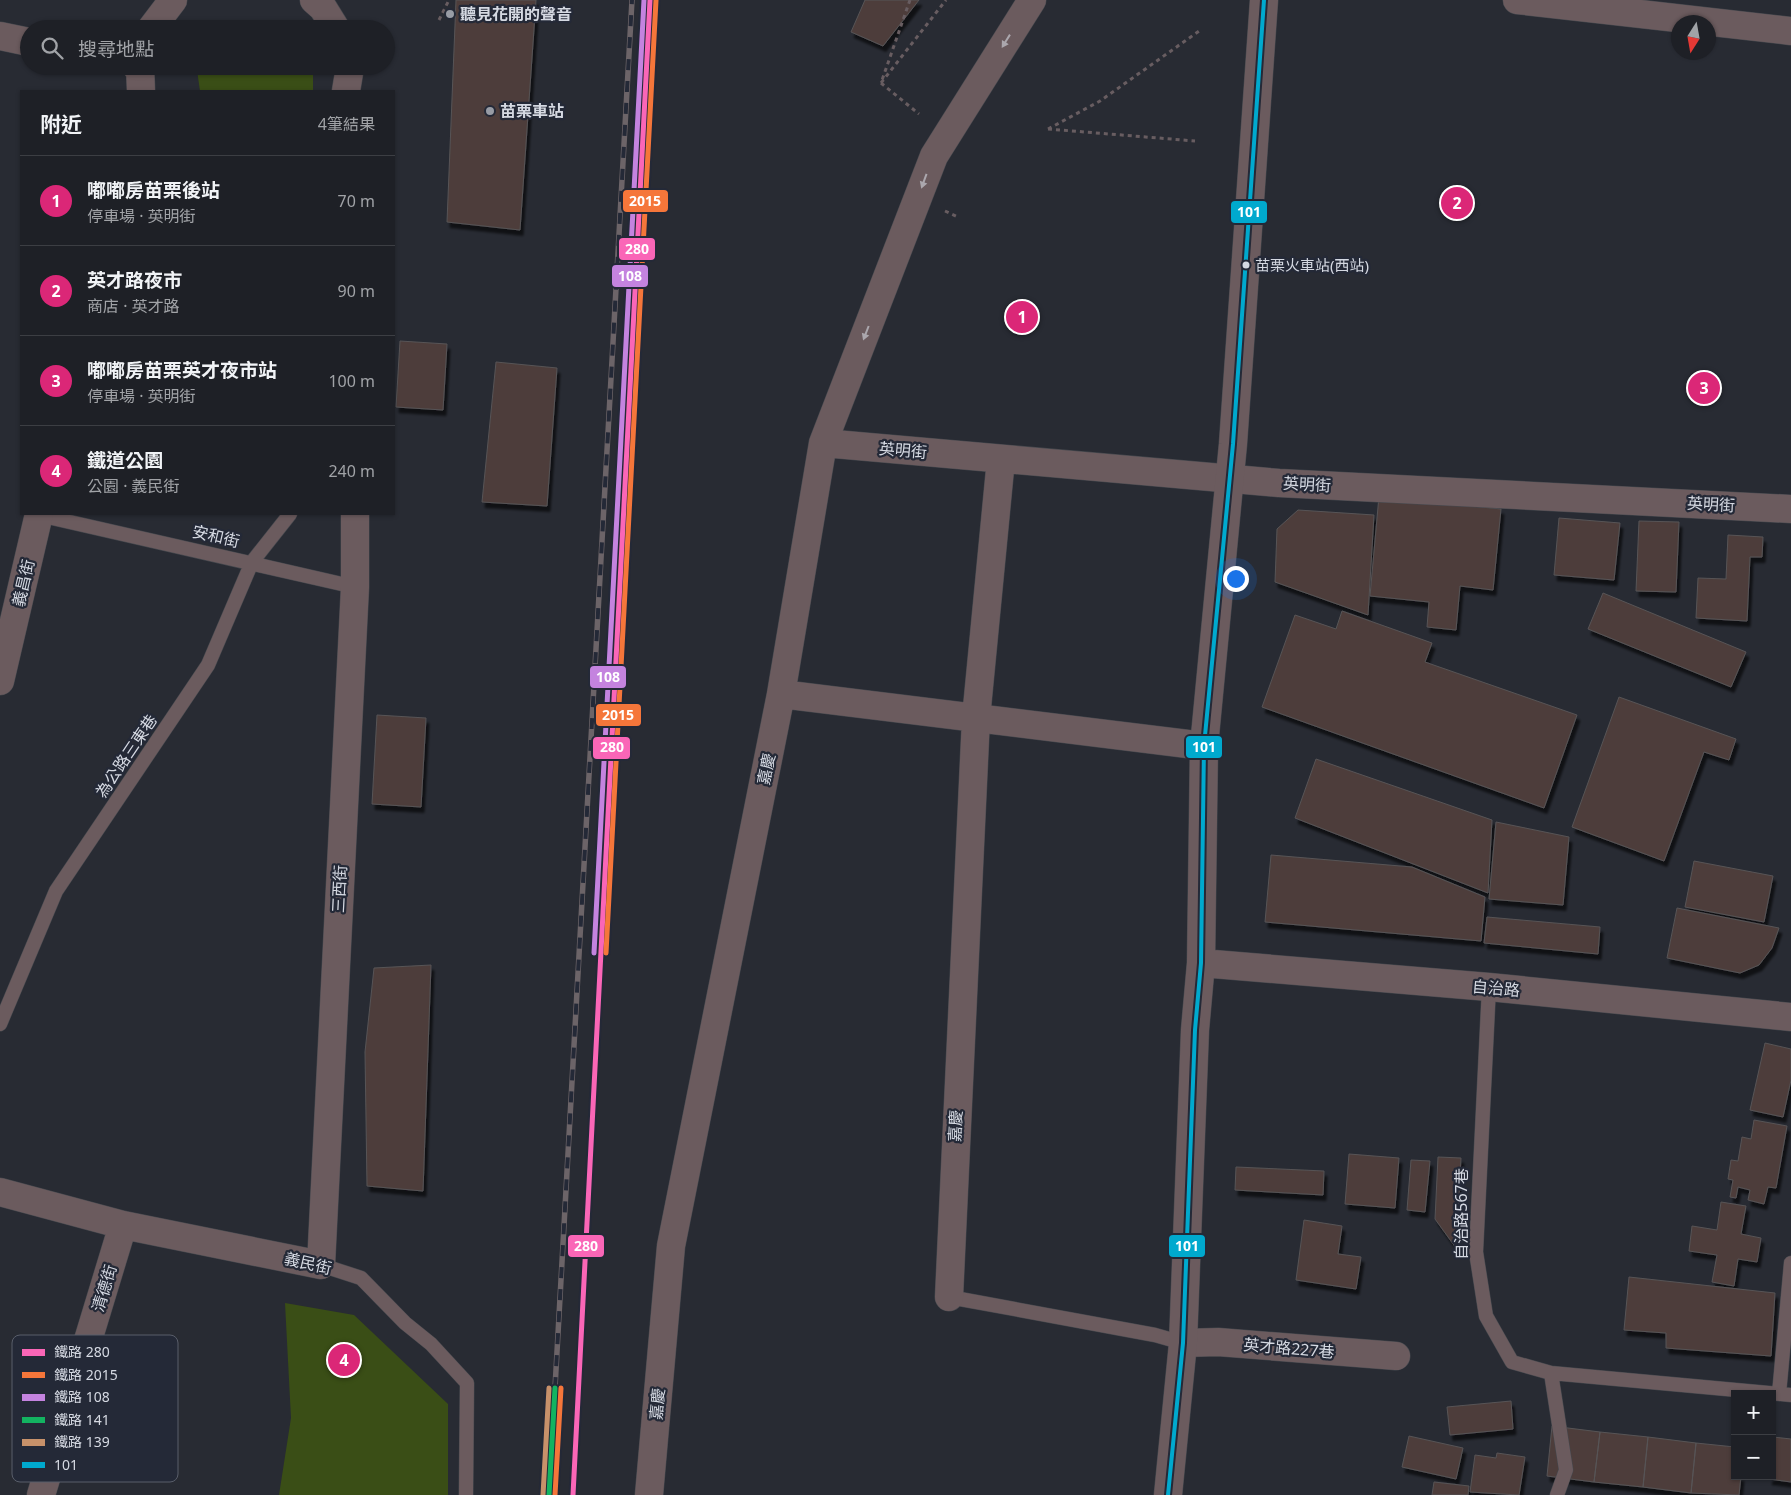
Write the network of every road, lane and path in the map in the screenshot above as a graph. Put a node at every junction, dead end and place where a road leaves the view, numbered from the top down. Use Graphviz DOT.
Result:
graph roads {
  1 [pos="173,0"];
  2 [pos="449,0"];
  3 [pos="910,0"];
  4 [pos="946,0"];
  5 [pos="1032,0"];
  6 [pos="1264,0"];
  7 [pos="1517,0"];
  8 [pos="1618,5"];
  9 [pos="153,17"];
  10 [pos="440,20"];
  11 [pos="1202,29"];
  12 [pos="1791,31"];
  13 [pos="0,36"];
  14 [pos="20,40"];
  15 [pos="349,75"];
  16 [pos="881,83"];
  17 [pos="346,90"];
  18 [pos="920,114"];
  19 [pos="1195,141"];
  20 [pos="823,443"];
  21 [pos="1001,459"];
  22 [pos="1230,477"];
  23 [pos="1791,508"];
  24 [pos="39,515"];
  25 [pos="43,515"];
  26 [pos="289,515"];
  27 [pos="356,515"];
  28 [pos="252,562"];
  29 [pos="355,587"];
  30 [pos="0,681"];
  31 [pos="781,694"];
  32 [pos="976,718"];
  33 [pos="1204,746"];
  34 [pos="1201,963"];
  35 [pos="1489,987"];
  36 [pos="1791,1017"];
  37 [pos="0,1024"];
  38 [pos="0,1192"];
  39 [pos="123,1225"];
  40 [pos="1791,1263"];
  41 [pos="321,1265"];
  42 [pos="949,1296"];
  43 [pos="90,1335"];
  44 [pos="1183,1343"];
  45 [pos="1396,1356"];
  46 [pos="1552,1373"];
  47 [pos="1785,1394"];
  48 [pos="45,1482"];
  49 [pos="41,1495"];
  50 [pos="466,1495"];
  51 [pos="649,1495"];
  52 [pos="1168,1495"];
  53 [pos="1557,1495"];
  1 -- 9 [label="street"];
  2 -- 10 [label="path"];
  3 -- 16 [label="path"];
  4 -- 16 [label="path"];
  5 -- 20 [label="street, 嘉慶, one-way"];
  6 -- 22 [label="street"];
  7 -- 8 [label="street"];
  8 -- 12 [label="street"];
  11 -- 19 [label="path"];
  13 -- 14 [label="street"];
  15 -- 17 [label="street"];
  16 -- 18 [label="path"];
  20 -- 21 [label="street, 英明街"];
  20 -- 31 [label="street, 嘉慶"];
  21 -- 22 [label="street, 英明街"];
  21 -- 32 [label="street, 嘉慶"];
  22 -- 23 [label="street, 英明街"];
  22 -- 33 [label="street"];
  24 -- 30 [label="street, 義昌街"];
  25 -- 28 [label="lane, 安和街"];
  26 -- 28 [label="lane, 為公路三東巷"];
  27 -- 29 [label="street, 三西街"];
  28 -- 29 [label="lane, 安和街"];
  28 -- 37 [label="lane, 為公路三東巷"];
  29 -- 41 [label="street, 三西街"];
  31 -- 32 [label="street"];
  31 -- 51 [label="street, 嘉慶"];
  32 -- 33 [label="street"];
  32 -- 42 [label="street, 嘉慶"];
  33 -- 34 [label="street"];
  34 -- 35 [label="street, 自治路"];
  34 -- 44 [label="street"];
  35 -- 36 [label="street, 自治路"];
  35 -- 46 [label="lane, 自治路567巷"];
  38 -- 39 [label="street, 義民街"];
  39 -- 41 [label="street, 義民街"];
  39 -- 43 [label="street, 清德街"];
  40 -- 47 [label="lane"];
  41 -- 50 [label="lane, 義民街"];
  42 -- 44 [label="lane, 嘉慶"];
  44 -- 45 [label="street, 英才路227巷"];
  44 -- 52 [label="street"];
  46 -- 47 [label="lane, 自治路567巷"];
  46 -- 53 [label="lane"];
  48 -- 49 [label="street, 清德街"];
}
